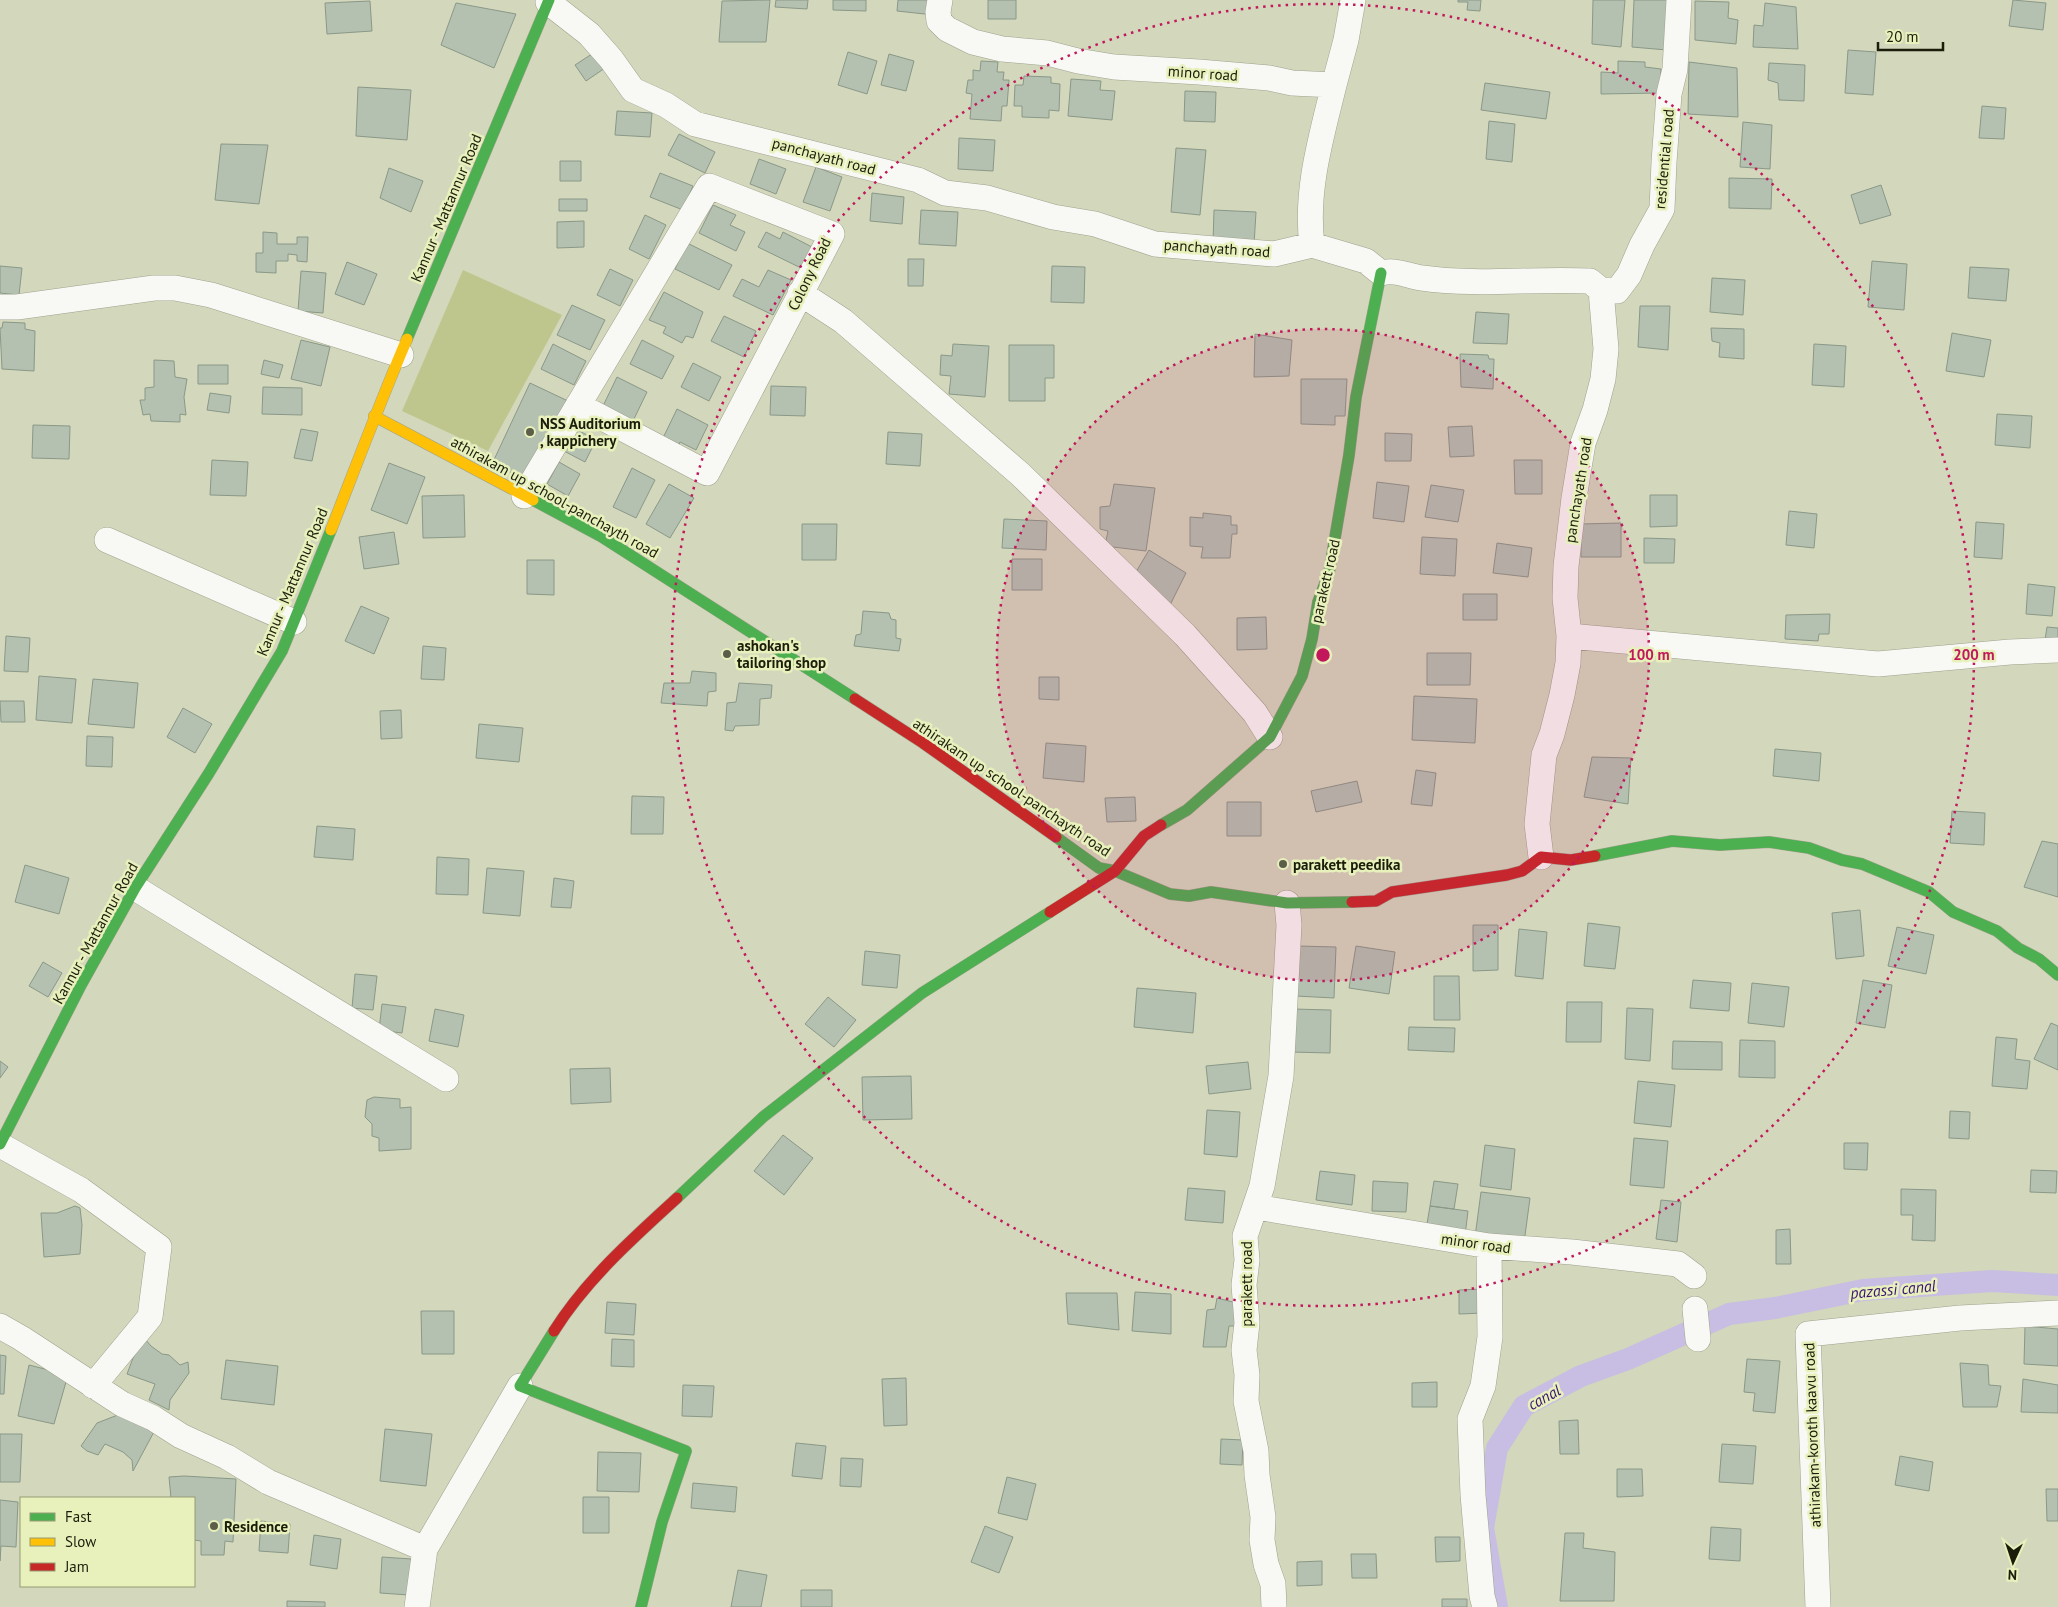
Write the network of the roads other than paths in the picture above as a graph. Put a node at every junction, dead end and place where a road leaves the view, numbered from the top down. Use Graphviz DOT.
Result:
graph roads {
  1 [pos="940,0"];
  2 [pos="1354,0"];
  3 [pos="1679,0"];
  4 [pos="548,1"];
  5 [pos="1334,85"];
  6 [pos="1312,245"];
  7 [pos="1381,273"];
  8 [pos="1601,290"];
  9 [pos="800,292"];
  10 [pos="0,307"];
  11 [pos="401,354"];
  12 [pos="578,405"];
  13 [pos="374,416"];
  14 [pos="524,496"];
  15 [pos="107,540"];
  16 [pos="294,622"];
  17 [pos="1569,636"];
  18 [pos="2058,650"];
  19 [pos="1270,737"];
  20 [pos="1541,857"];
  21 [pos="1115,871"];
  22 [pos="135,888"];
  23 [pos="1287,903"];
  24 [pos="2058,975"];
  25 [pos="446,1079"];
  26 [pos="0,1145"];
  27 [pos="1256,1207"];
  28 [pos="1489,1246"];
  29 [pos="1694,1276"];
  30 [pos="1695,1309"];
  31 [pos="2058,1314"];
  32 [pos="0,1326"];
  33 [pos="1698,1339"];
  34 [pos="93,1386"];
  35 [pos="520,1386"];
  36 [pos="425,1549"];
  37 [pos="418,1607"];
  38 [pos="641,1607"];
  39 [pos="1274,1607"];
  40 [pos="1485,1607"];
  41 [pos="1818,1607"];
  1 -- 5 [label="street, minor road"];
  2 -- 5 [label="street"];
  3 -- 8 [label="street, residential road"];
  4 -- 6 [label="street, panchayath road"];
  4 -- 11 [label="street, Kannur - Mattannur Road"];
  5 -- 6 [label="street"];
  6 -- 7 [label="street, panchayath road"];
  7 -- 8 [label="street"];
  7 -- 19 [label="street, parakett road"];
  8 -- 17 [label="street, panchayath road"];
  9 -- 12 [label="street, Colony Road"];
  9 -- 12 [label="street, Colony Road"];
  9 -- 19 [label="street"];
  10 -- 11 [label="street"];
  11 -- 13 [label="street, Kannur - Mattannur Road"];
  12 -- 14 [label="street, Colony Road"];
  13 -- 14 [label="street, athirakam up school-panchayth road"];
  13 -- 16 [label="street, Kannur - Mattannur Road"];
  14 -- 21 [label="street, athirakam up school-panchayth road"];
  15 -- 16 [label="street"];
  16 -- 22 [label="street, Kannur - Mattannur Road"];
  17 -- 18 [label="street"];
  17 -- 20 [label="street, panchayath road"];
  19 -- 21 [label="street, parakett road"];
  20 -- 23 [label="street, athirakam up school-panchayth road"];
  20 -- 24 [label="street"];
  21 -- 23 [label="street, athirakam up school-panchayth road"];
  21 -- 35 [label="street, parakett road"];
  22 -- 25 [label="street"];
  22 -- 26 [label="street, Kannur - Mattannur Road"];
  23 -- 27 [label="street, parakett road"];
  26 -- 34 [label="street"];
  27 -- 28 [label="street, minor road"];
  27 -- 39 [label="street, parakett road"];
  28 -- 29 [label="street, minor road"];
  28 -- 40 [label="street"];
  30 -- 33 [label="street"];
  31 -- 41 [label="street, athirakam-koroth kaavu road"];
  32 -- 34 [label="street"];
  34 -- 36 [label="street"];
  35 -- 36 [label="street"];
  35 -- 38 [label="street"];
  36 -- 37 [label="street"];
}
